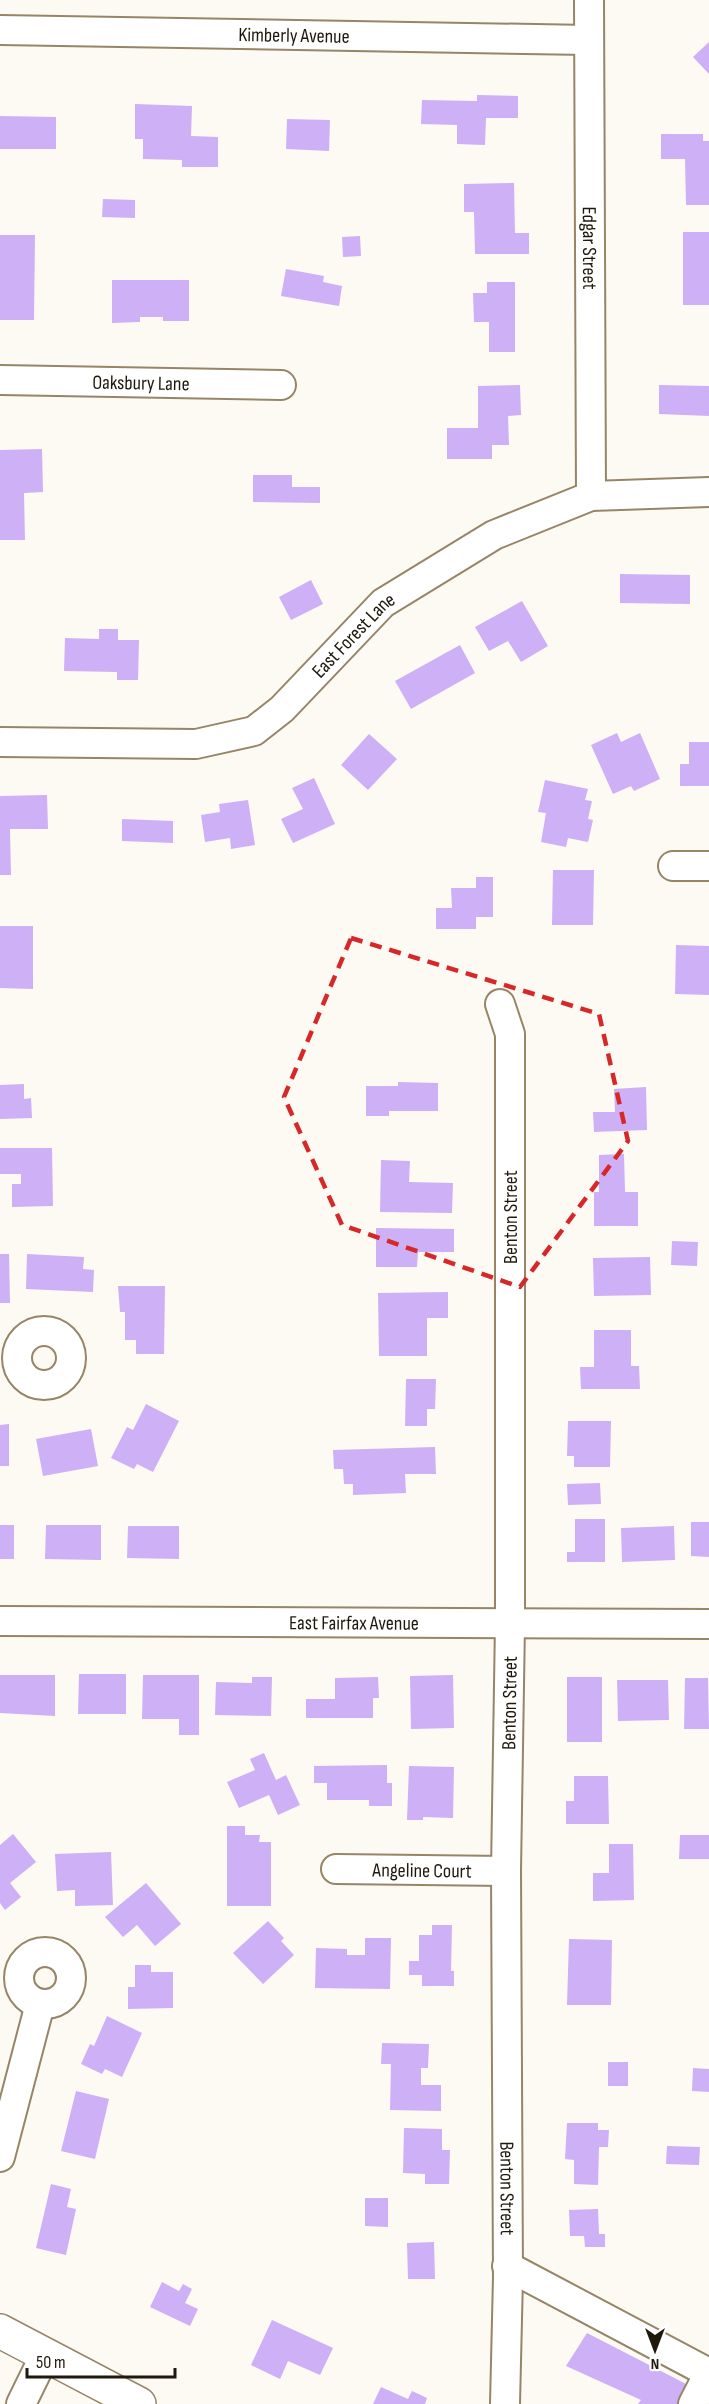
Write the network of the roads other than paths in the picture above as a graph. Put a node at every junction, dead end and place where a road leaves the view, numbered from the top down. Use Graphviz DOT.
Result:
graph roads {
  1 [pos="589,0"];
  2 [pos="0,30"];
  3 [pos="589,40"];
  4 [pos="0,380"];
  5 [pos="281,385"];
  6 [pos="709,492"];
  7 [pos="591,496"];
  8 [pos="0,742"];
  9 [pos="673,866"];
  10 [pos="709,866"];
  11 [pos="500,1004"];
  12 [pos="0,1621"];
  13 [pos="510,1623"];
  14 [pos="709,1624"];
  15 [pos="336,1869"];
  16 [pos="506,1871"];
  17 [pos="40,2004"];
  18 [pos="0,2157"];
  19 [pos="507,2266"];
  20 [pos="0,2331"];
  21 [pos="45,2355"];
  22 [pos="709,2373"];
  23 [pos="21,2404"];
  24 [pos="139,2404"];
  25 [pos="505,2404"];
  26 [pos="693,2404"];
  1 -- 3 [label="street, Edgar Street"];
  2 -- 3 [label="street, Kimberly Avenue"];
  3 -- 7 [label="street, Edgar Street"];
  4 -- 5 [label="street, Oaksbury Lane"];
  6 -- 7 [label="street, East Forest Lane"];
  7 -- 8 [label="street, East Forest Lane"];
  9 -- 10 [label="street"];
  11 -- 13 [label="street, Benton Street"];
  12 -- 13 [label="street, East Fairfax Avenue"];
  13 -- 14 [label="street, East Fairfax Avenue"];
  13 -- 16 [label="street, Benton Street"];
  15 -- 16 [label="street, Angeline Court"];
  16 -- 19 [label="street, Benton Street"];
  17 -- 18 [label="street"];
  19 -- 22 [label="street"];
  19 -- 25 [label="street, Benton Street"];
  20 -- 21 [label="main road"];
  21 -- 23 [label="street"];
  21 -- 24 [label="main road"];
  22 -- 26 [label="street"];
}
